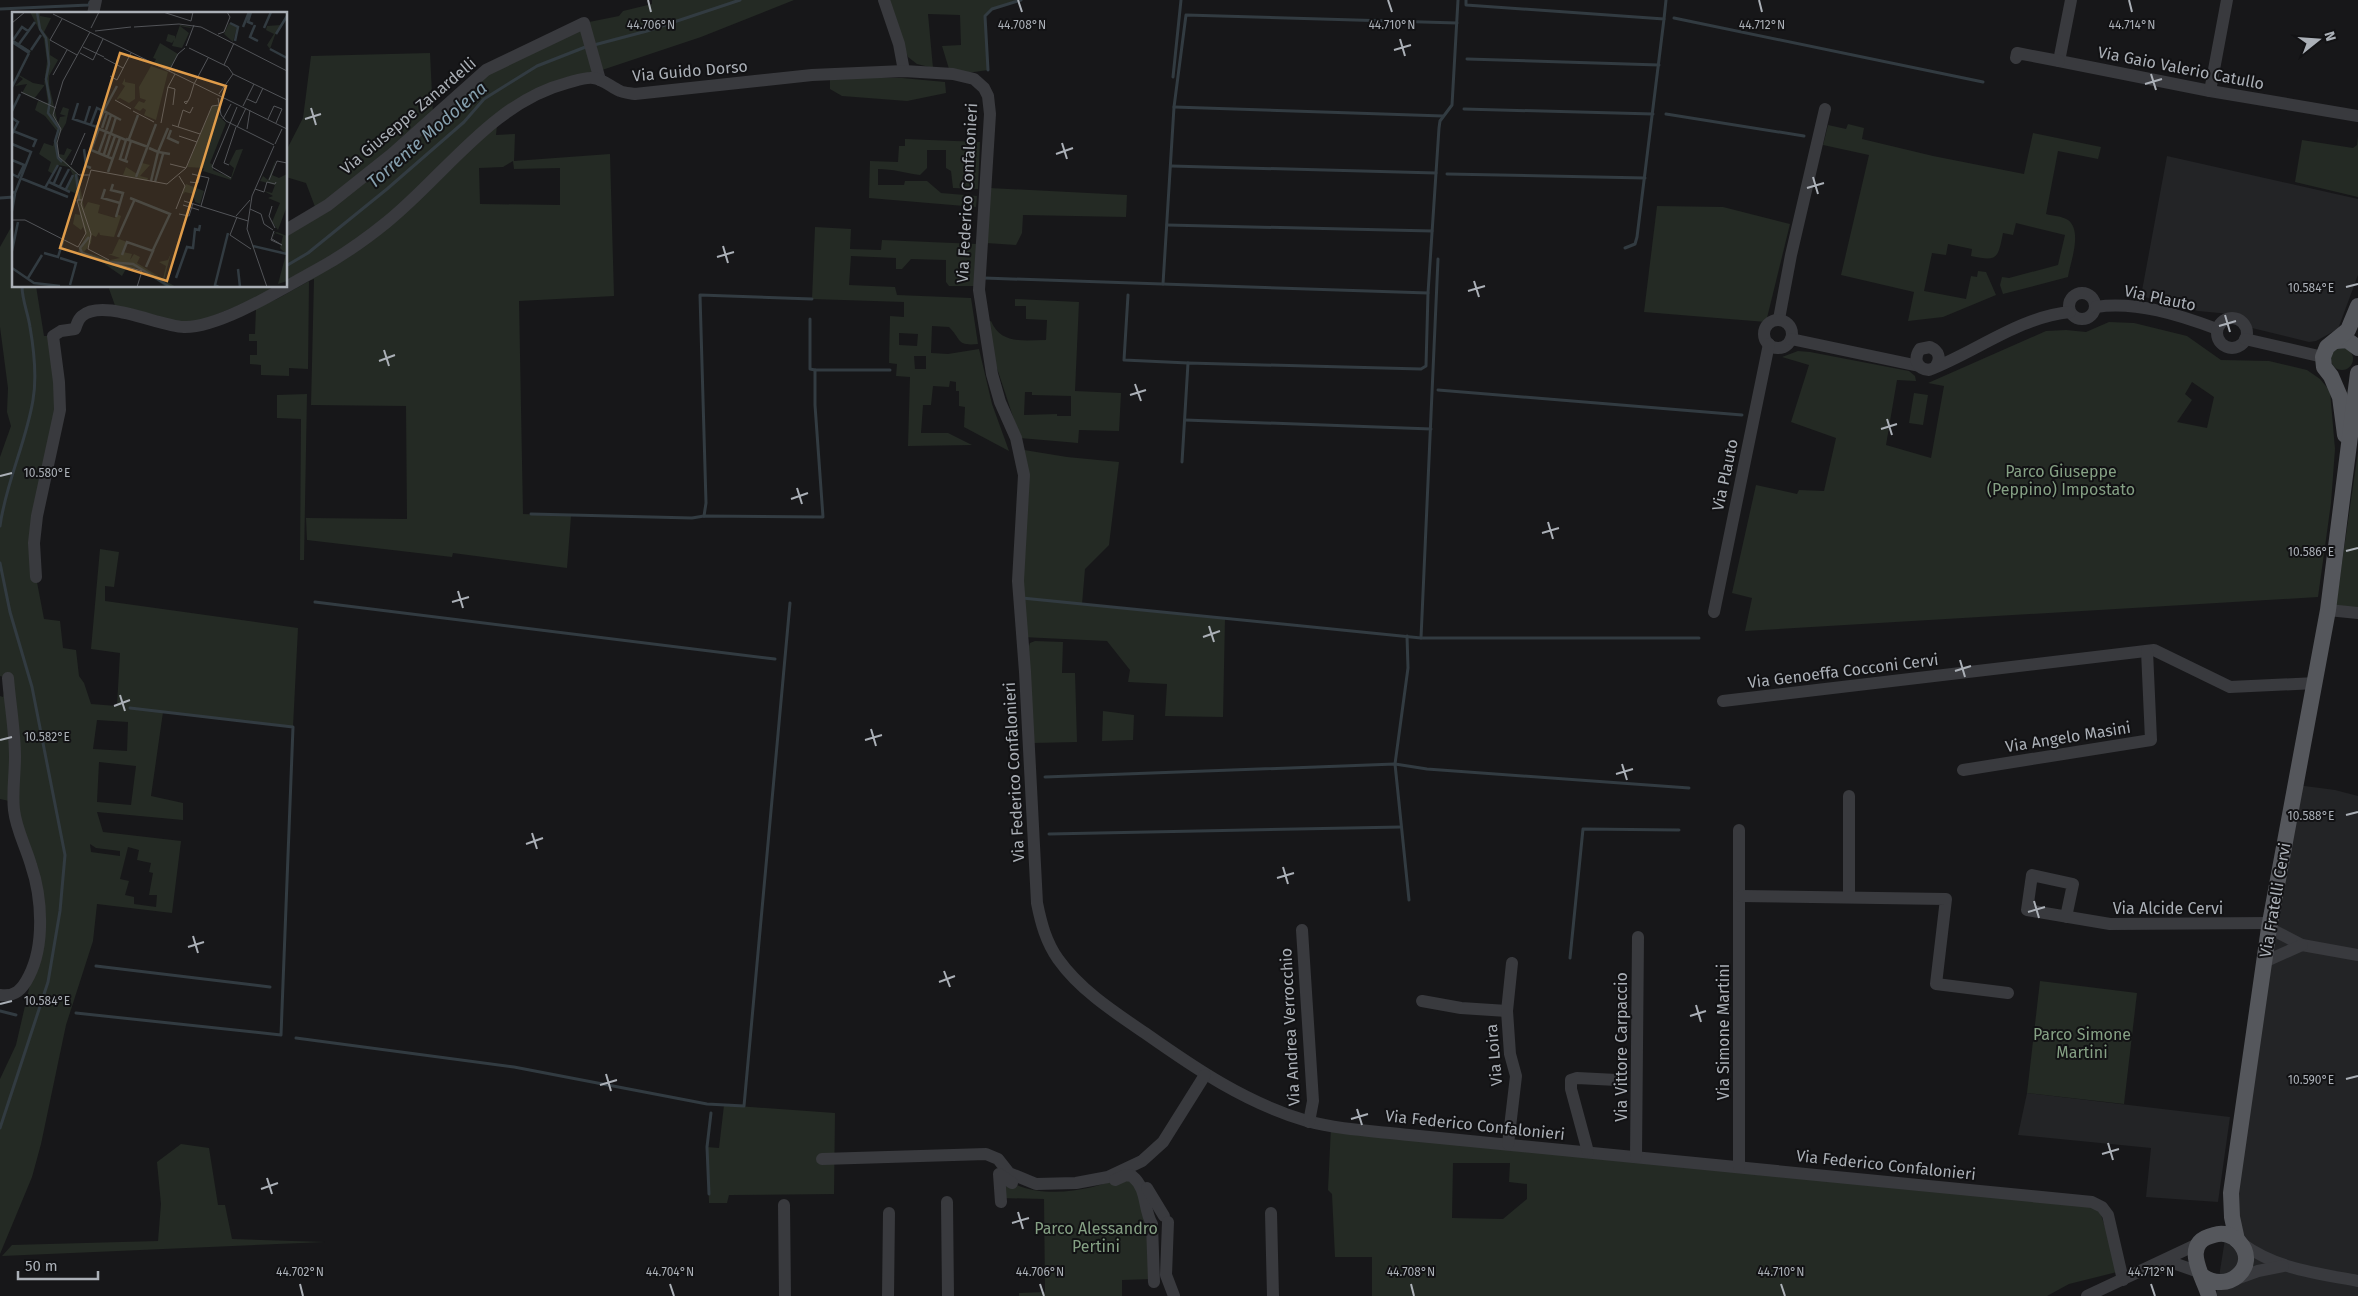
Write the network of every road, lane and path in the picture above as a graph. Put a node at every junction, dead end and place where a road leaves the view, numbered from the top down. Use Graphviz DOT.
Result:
graph roads {
  1 [pos="884,0"];
  2 [pos="2071,0"];
  3 [pos="2227,0"];
  4 [pos="2016,58"];
  5 [pos="2059,61"];
  6 [pos="904,71"];
  7 [pos="600,80"];
  8 [pos="2210,91"];
  9 [pos="1824,109"];
  10 [pos="2358,116"];
  11 [pos="288,229"];
  12 [pos="288,285"];
  13 [pos="282,288"];
  14 [pos="2358,306"];
  15 [pos="2096,307"];
  16 [pos="2070,312"];
  17 [pos="1779,319"];
  18 [pos="2217,329"];
  19 [pos="1791,339"];
  20 [pos="2245,339"];
  21 [pos="2336,341"];
  22 [pos="1769,344"];
  23 [pos="1979,345"];
  24 [pos="2358,348"];
  25 [pos="1934,349"];
  26 [pos="1918,352"];
  27 [pos="1878,357"];
  28 [pos="2323,357"];
  29 [pos="1919,366"];
  30 [pos="1936,366"];
  31 [pos="2358,372"];
  32 [pos="2331,376"];
  33 [pos="2348,459"];
  34 [pos="36,577"];
  35 [pos="2328,610"];
  36 [pos="1714,612"];
  37 [pos="2358,613"];
  38 [pos="2147,651"];
  39 [pos="8,678"];
  40 [pos="2316,684"];
  41 [pos="1723,701"];
  42 [pos="1963,770"];
  43 [pos="1849,796"];
  44 [pos="1739,830"];
  45 [pos="1740,896"];
  46 [pos="1850,897"];
  47 [pos="2066,917"];
  48 [pos="2270,926"];
  49 [pos="1302,930"];
  50 [pos="1638,937"];
  51 [pos="2302,945"];
  52 [pos="2358,955"];
  53 [pos="2264,962"];
  54 [pos="1512,963"];
  55 [pos="2008,993"];
  56 [pos="0,996"];
  57 [pos="1422,1001"];
  58 [pos="1507,1011"];
  59 [pos="1205,1075"];
  60 [pos="1617,1080"];
  61 [pos="1309,1122"];
  62 [pos="1508,1144"];
  63 [pos="1588,1152"];
  64 [pos="1636,1157"];
  65 [pos="822,1159"];
  66 [pos="1134,1164"];
  67 [pos="1739,1167"];
  68 [pos="2231,1193"];
  69 [pos="947,1202"];
  70 [pos="1001,1202"];
  71 [pos="784,1205"];
  72 [pos="889,1212"];
  73 [pos="1271,1213"];
  74 [pos="2206,1239"];
  75 [pos="2239,1242"];
  76 [pos="2283,1266"];
  77 [pos="2136,1274"];
  78 [pos="2200,1274"];
  79 [pos="2123,1280"];
  80 [pos="2358,1281"];
  81 [pos="1154,1282"];
  82 [pos="2231,1286"];
  83 [pos="785,1296"];
  84 [pos="888,1296"];
  85 [pos="948,1296"];
  86 [pos="1174,1296"];
  87 [pos="1273,1296"];
  88 [pos="2087,1296"];
  89 [pos="2209,1296"];
  1 -- 6 [label="street"];
  2 -- 5 [label="street"];
  3 -- 8 [label="street"];
  4 -- 5 [label="street, Via Gaio Valerio Catullo"];
  5 -- 8 [label="street, Via Gaio Valerio Catullo"];
  6 -- 7 [label="street, Via Guido Dorso"];
  6 -- 59 [label="street, Via Federico Confalonieri"];
  7 -- 11 [label="street, Via Giuseppe Zanardelli"];
  7 -- 12 [label="street"];
  8 -- 10 [label="street, Via Gaio Valerio Catullo"];
  9 -- 17 [label="street"];
  13 -- 34 [label="street"];
  14 -- 21 [label="main road"];
  15 -- 16 [label="street, Via Plauto"];
  15 -- 16 [label="street"];
  15 -- 18 [label="street, Via Plauto"];
  16 -- 23 [label="street, Via Plauto"];
  17 -- 19 [label="street"];
  17 -- 22 [label="street, Via Plauto"];
  18 -- 20 [label="street"];
  18 -- 20 [label="street"];
  19 -- 22 [label="street, Via Plauto"];
  19 -- 27 [label="street, Via Plauto"];
  20 -- 28 [label="street"];
  21 -- 24 [label="main road"];
  21 -- 28 [label="main road"];
  22 -- 36 [label="street, Via Plauto"];
  23 -- 25 [label="street, Via Plauto"];
  23 -- 30 [label="street, Via Plauto"];
  25 -- 26 [label="street, Via Plauto"];
  25 -- 30 [label="street"];
  26 -- 27 [label="street, Via Plauto"];
  26 -- 29 [label="street"];
  27 -- 29 [label="street, Via Plauto"];
  28 -- 32 [label="main road, Via Fratelli Cervi"];
  29 -- 30 [label="street, Via Plauto"];
  31 -- 32 [label="main road, Via Fratelli Cervi"];
  31 -- 33 [label="main road, Via Fratelli Cervi"];
  32 -- 33 [label="main road, Via Fratelli Cervi"];
  33 -- 35 [label="main road, Via Fratelli Cervi"];
  35 -- 37 [label="street"];
  35 -- 40 [label="main road, Via Fratelli Cervi"];
  38 -- 40 [label="street, Via Genoeffa Cocconi Cervi"];
  38 -- 41 [label="street, Via Genoeffa Cocconi Cervi"];
  38 -- 42 [label="street, Via Angelo Masini"];
  39 -- 56 [label="street"];
  40 -- 48 [label="main road, Via Fratelli Cervi"];
  43 -- 46 [label="street"];
  44 -- 45 [label="street, Via Simone Martini"];
  45 -- 46 [label="street"];
  45 -- 67 [label="street, Via Simone Martini"];
  46 -- 55 [label="street"];
  47 -- 48 [label="street, Via Alcide Cervi"];
  48 -- 51 [label="street"];
  48 -- 53 [label="main road, Via Fratelli Cervi"];
  49 -- 61 [label="street, Via Andrea Verrocchio"];
  50 -- 64 [label="street, Via Vittore Carpaccio"];
  51 -- 52 [label="street"];
  51 -- 53 [label="street"];
  53 -- 68 [label="main road, Via Fratelli Cervi"];
  54 -- 58 [label="street, Via Loira"];
  57 -- 58 [label="street"];
  58 -- 62 [label="street, Via Loira"];
  59 -- 61 [label="street, Via Federico Confalonieri"];
  59 -- 66 [label="street"];
  60 -- 63 [label="street, Via Federico Confalonieri"];
  61 -- 62 [label="street, Via Federico Confalonieri"];
  62 -- 63 [label="street, Via Federico Confalonieri"];
  63 -- 64 [label="street, Via Federico Confalonieri"];
  64 -- 67 [label="street, Via Federico Confalonieri"];
  65 -- 66 [label="street"];
  66 -- 86 [label="street"];
  67 -- 79 [label="street, Via Federico Confalonieri"];
  68 -- 74 [label="main road, Via Fratelli Cervi"];
  68 -- 75 [label="main road, Via Fratelli Cervi"];
  69 -- 85 [label="street"];
  70 -- 81 [label="street"];
  71 -- 83 [label="street"];
  72 -- 84 [label="street"];
  73 -- 87 [label="street"];
  74 -- 75 [label="main road"];
  74 -- 77 [label="street"];
  74 -- 78 [label="main road, Via Fratelli Cervi"];
  75 -- 76 [label="street"];
  75 -- 82 [label="main road, Via Fratelli Cervi"];
  76 -- 80 [label="street"];
  76 -- 82 [label="street"];
  77 -- 78 [label="street"];
  77 -- 79 [label="street"];
  78 -- 82 [label="main road"];
  78 -- 89 [label="main road, Via Fratelli Cervi"];
  79 -- 88 [label="street"];
}
